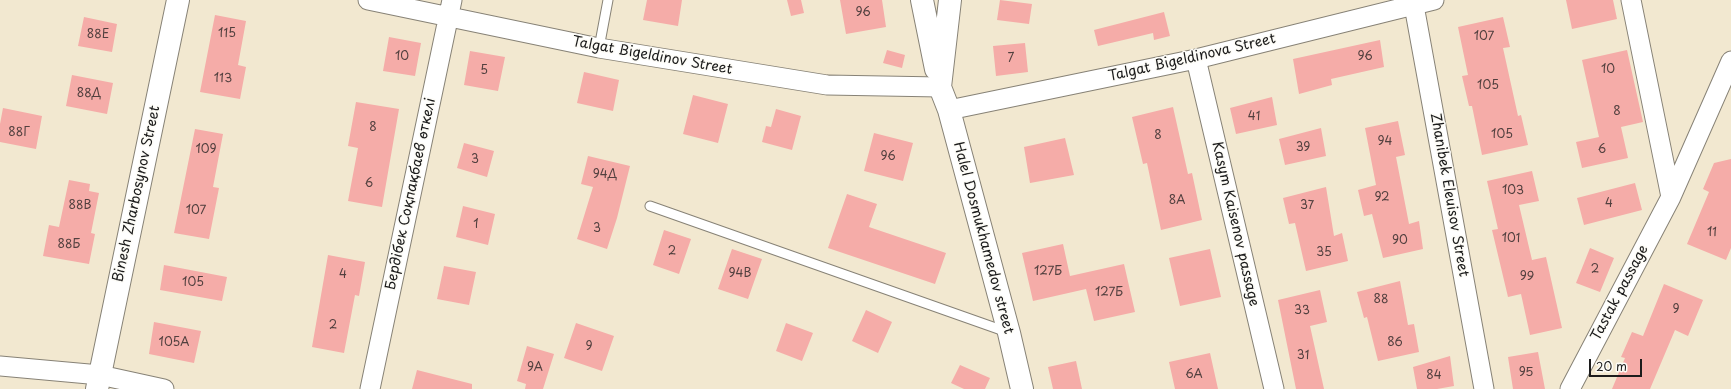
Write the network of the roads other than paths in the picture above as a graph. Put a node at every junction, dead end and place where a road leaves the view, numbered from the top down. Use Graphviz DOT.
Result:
graph roads {
  1 [pos="178,0"];
  2 [pos="368,0"];
  3 [pos="608,0"];
  4 [pos="922,0"];
  5 [pos="950,0"];
  6 [pos="1434,0"];
  7 [pos="1631,0"];
  8 [pos="1414,3"];
  9 [pos="450,9"];
  10 [pos="599,48"];
  11 [pos="1196,59"];
  12 [pos="1731,61"];
  13 [pos="940,87"];
  14 [pos="949,110"];
  15 [pos="1671,197"];
  16 [pos="650,206"];
  17 [pos="1009,333"];
  18 [pos="0,366"];
  19 [pos="99,382"];
  20 [pos="164,389"];
  21 [pos="370,389"];
  22 [pos="1022,389"];
  23 [pos="1274,389"];
  24 [pos="1484,389"];
  25 [pos="1570,389"];
  1 -- 19 [label="street, Binesh Zharbosynov Street"];
  2 -- 9 [label="street, Talgat Bigeldinov Street"];
  3 -- 10 [label="lane"];
  4 -- 13 [label="street, Halel Dosmukhamedov street"];
  5 -- 13 [label="street, Halel Dosmukhamedov street"];
  6 -- 8 [label="street, Talgat Bigeldinova Street"];
  7 -- 15 [label="street"];
  8 -- 11 [label="street, Talgat Bigeldinova Street"];
  8 -- 24 [label="street, Zhanibek Eleuisov Street"];
  9 -- 10 [label="street, Talgat Bigeldinov Street"];
  9 -- 21 [label="street, Бердібек Соқпақбаев өткелі"];
  10 -- 13 [label="street, Talgat Bigeldinov Street"];
  11 -- 14 [label="street, Talgat Bigeldinova Street"];
  11 -- 23 [label="street, Kasym Kaisenov passage"];
  12 -- 15 [label="street, Tastak passage"];
  13 -- 14 [label="street, Halel Dosmukhamedov street"];
  14 -- 17 [label="street, Halel Dosmukhamedov street"];
  15 -- 25 [label="street, Tastak passage"];
  16 -- 17 [label="lane"];
  17 -- 22 [label="street, Halel Dosmukhamedov street"];
  18 -- 19 [label="street"];
  19 -- 20 [label="street"];
}
